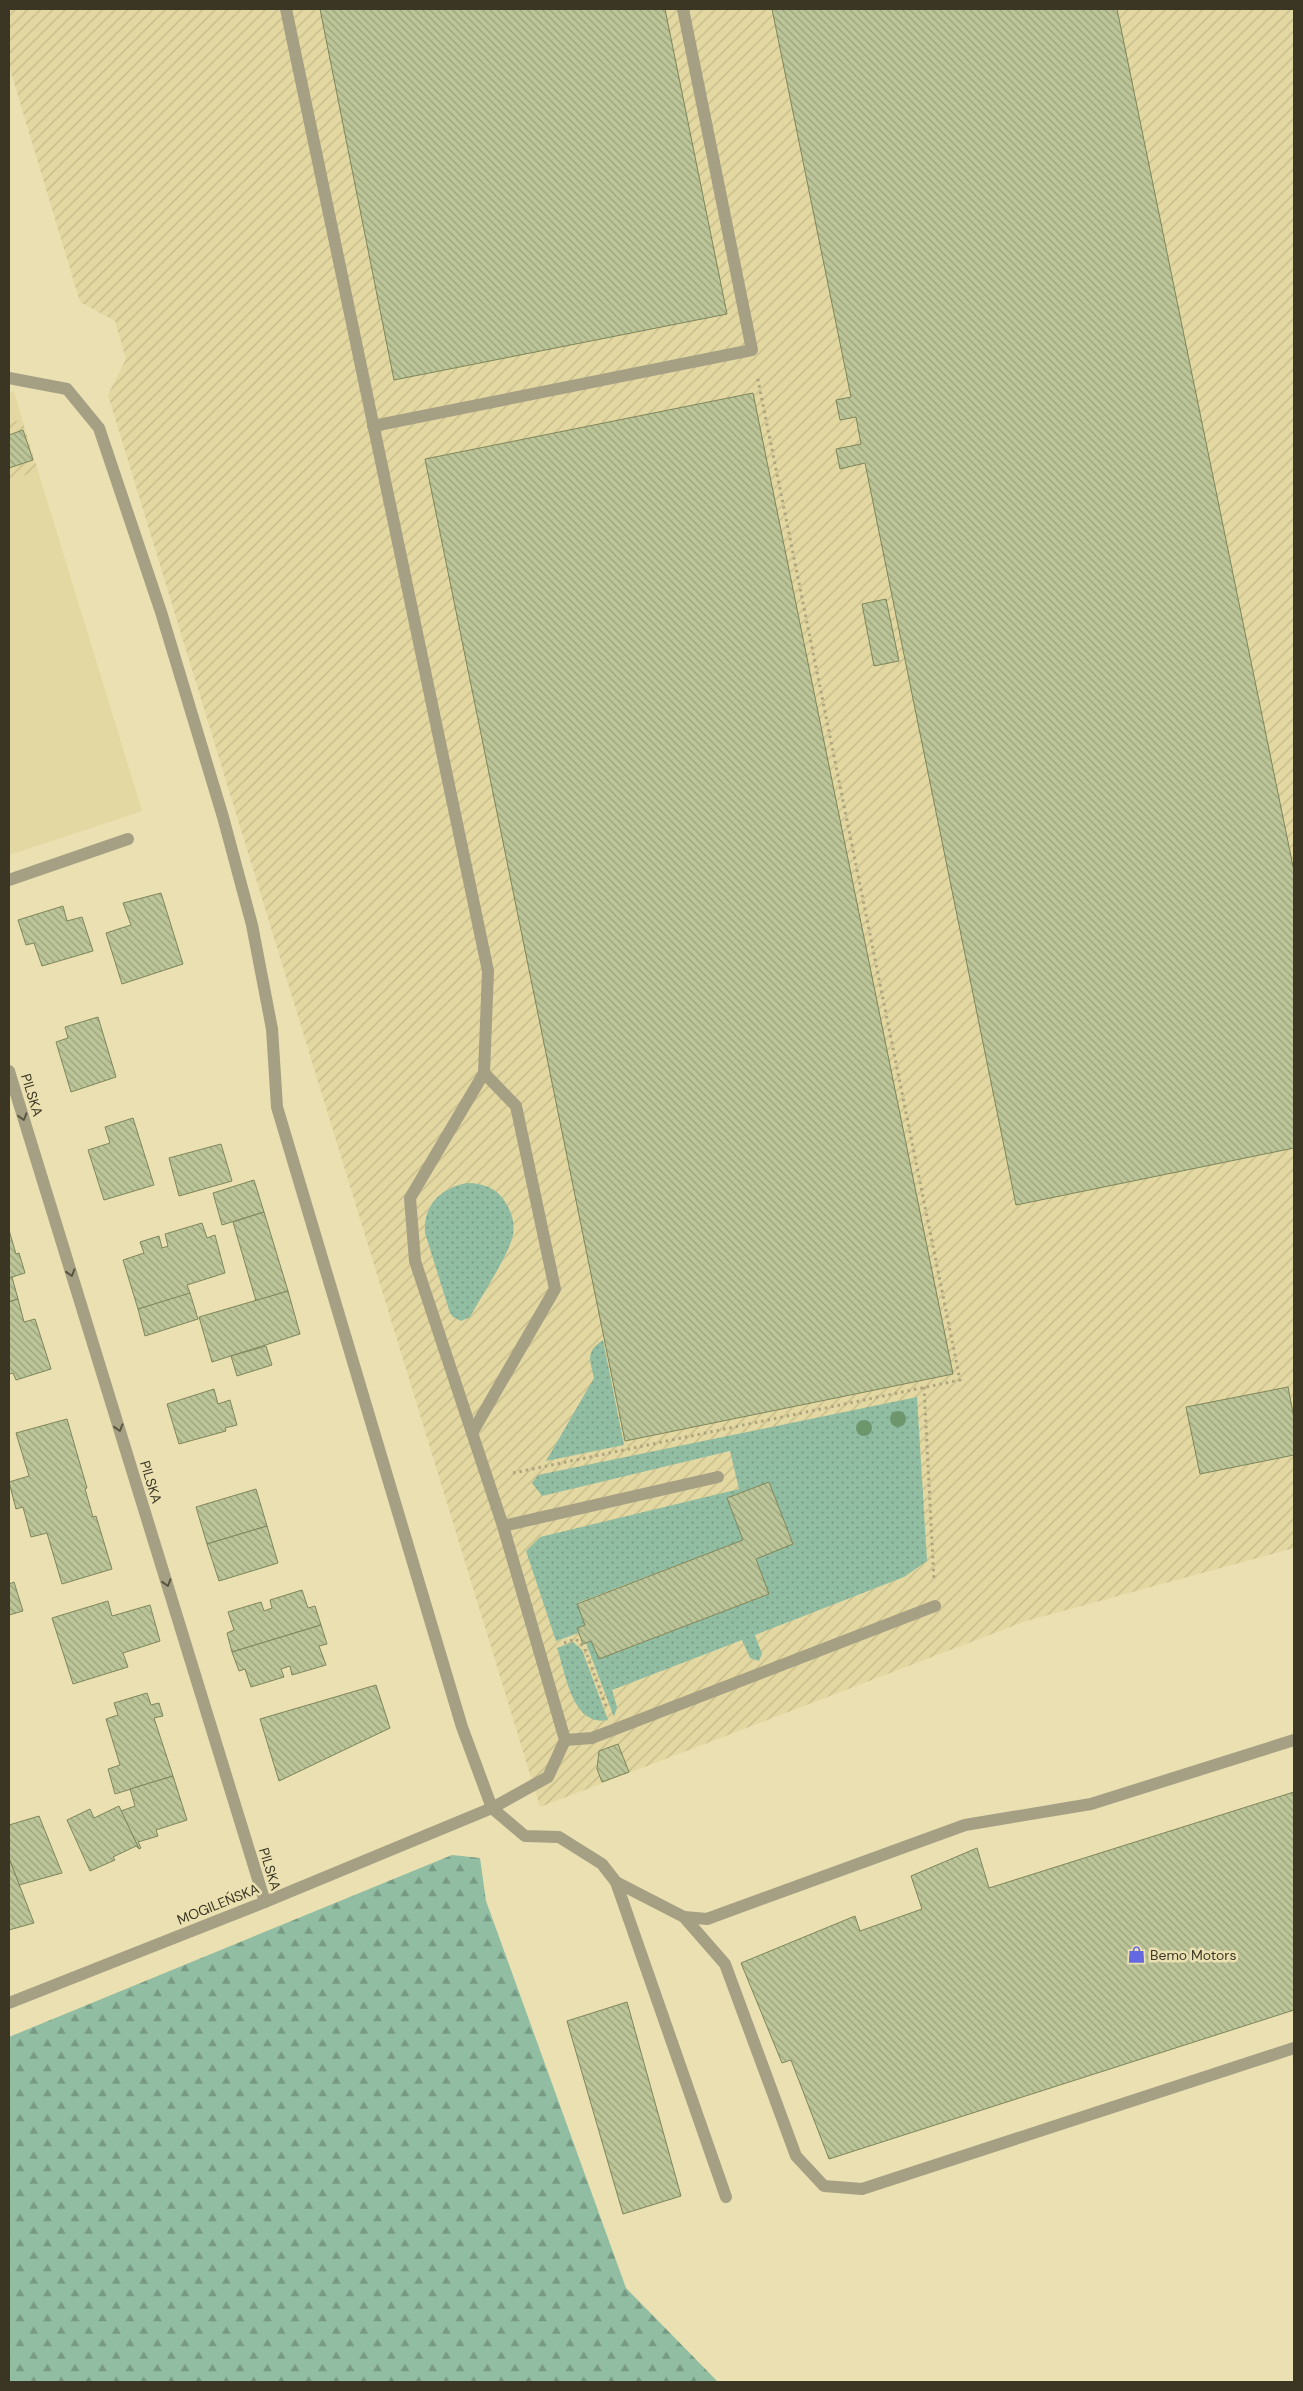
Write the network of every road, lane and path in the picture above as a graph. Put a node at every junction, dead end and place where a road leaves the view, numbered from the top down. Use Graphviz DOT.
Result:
graph roads {
  1 [pos="286,9"];
  2 [pos="683,9"];
  3 [pos="752,350"];
  4 [pos="9,378"];
  5 [pos="373,426"];
  6 [pos="128,839"];
  7 [pos="9,880"];
  8 [pos="9,1071"];
  9 [pos="484,1073"];
  10 [pos="924,1387"];
  11 [pos="472,1433"];
  12 [pos="718,1476"];
  13 [pos="487,1480"];
  14 [pos="503,1526"];
  15 [pos="935,1606"];
  16 [pos="539,1650"];
  17 [pos="614,1730"];
  18 [pos="565,1740"];
  19 [pos="1294,1740"];
  20 [pos="492,1808"];
  21 [pos="616,1882"];
  22 [pos="265,1902"];
  23 [pos="684,1916"];
  24 [pos="9,2003"];
  25 [pos="1294,2048"];
  26 [pos="726,2197"];
  1 -- 5 [label="street"];
  2 -- 3 [label="street"];
  3 -- 5 [label="street"];
  3 -- 10 [label="path"];
  4 -- 20 [label="street"];
  5 -- 9 [label="street"];
  6 -- 7 [label="street"];
  8 -- 22 [label="street, PILSKA, one-way"];
  9 -- 11 [label="street"];
  9 -- 11 [label="street"];
  10 -- 13 [label="path"];
  10 -- 15 [label="path"];
  11 -- 13 [label="street"];
  12 -- 14 [label="street"];
  13 -- 14 [label="street"];
  14 -- 16 [label="street"];
  15 -- 17 [label="street"];
  16 -- 17 [label="path"];
  16 -- 18 [label="street"];
  17 -- 18 [label="street"];
  18 -- 20 [label="street, MOGILEŃSKA"];
  19 -- 23 [label="street"];
  20 -- 21 [label="street"];
  20 -- 22 [label="street, MOGILEŃSKA"];
  21 -- 23 [label="street"];
  21 -- 26 [label="street"];
  22 -- 24 [label="street, MOGILEŃSKA"];
  23 -- 25 [label="street"];
}
